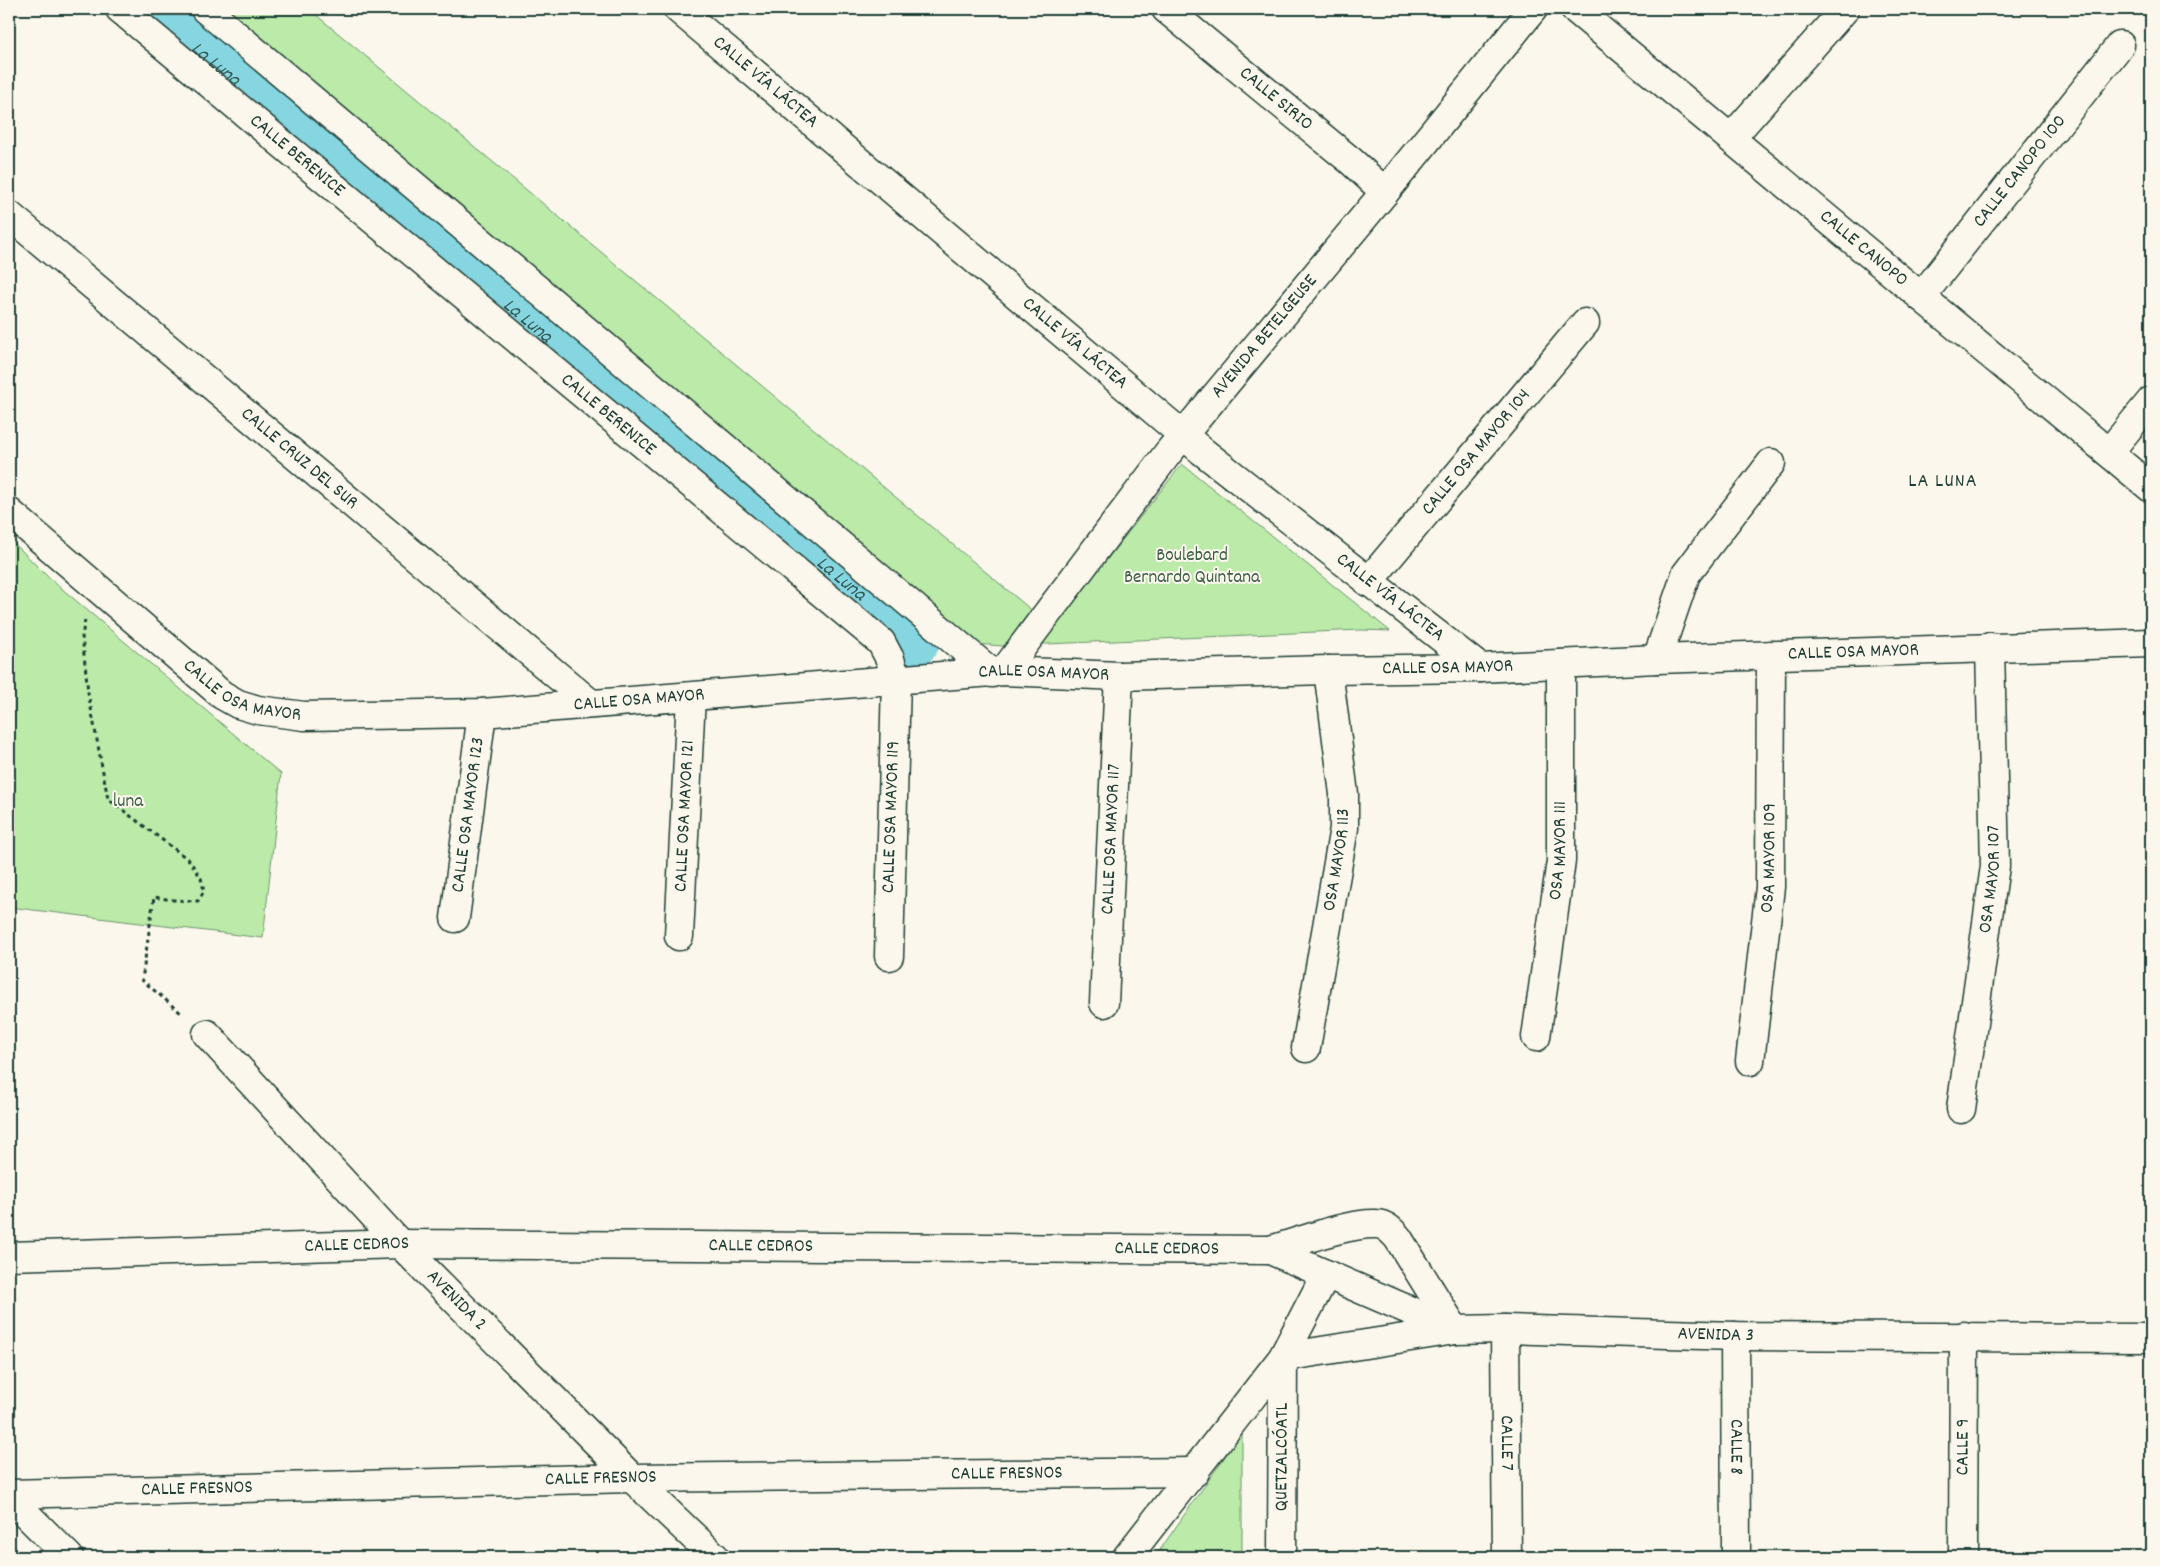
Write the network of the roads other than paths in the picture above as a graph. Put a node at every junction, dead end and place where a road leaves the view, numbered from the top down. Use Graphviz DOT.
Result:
graph roads {
  1 [pos="120,9"];
  2 [pos="205,9"];
  3 [pos="678,9"];
  4 [pos="1166,9"];
  5 [pos="1534,9"];
  6 [pos="1575,9"];
  7 [pos="1845,9"];
  8 [pos="2120,45"];
  9 [pos="1731,138"];
  10 [pos="1385,192"];
  11 [pos="9,215"];
  12 [pos="1921,297"];
  13 [pos="1585,323"];
  14 [pos="2151,401"];
  15 [pos="1183,435"];
  16 [pos="2109,452"];
  17 [pos="1771,463"];
  18 [pos="2151,488"];
  19 [pos="9,512"];
  20 [pos="1368,582"];
  21 [pos="2151,643"];
  22 [pos="1990,647"];
  23 [pos="1771,655"];
  24 [pos="1657,659"];
  25 [pos="1561,664"];
  26 [pos="1480,668"];
  27 [pos="1328,670"];
  28 [pos="998,672"];
  29 [pos="1119,676"];
  30 [pos="896,679"];
  31 [pos="691,697"];
  32 [pos="590,703"];
  33 [pos="482,713"];
  34 [pos="455,918"];
  35 [pos="679,936"];
  36 [pos="889,956"];
  37 [pos="1104,1003"];
  38 [pos="207,1034"];
  39 [pos="1536,1036"];
  40 [pos="1306,1048"];
  41 [pos="1750,1060"];
  42 [pos="1962,1109"];
  43 [pos="400,1244"];
  44 [pos="1270,1250"];
  45 [pos="9,1256"];
  46 [pos="1326,1274"];
  47 [pos="1505,1329"];
  48 [pos="1455,1330"];
  49 [pos="1735,1336"];
  50 [pos="1964,1336"];
  51 [pos="2151,1338"];
  52 [pos="1283,1357"];
  53 [pos="1195,1472"];
  54 [pos="632,1478"];
  55 [pos="9,1495"];
  56 [pos="69,1557"];
  57 [pos="715,1557"];
  58 [pos="1127,1557"];
  59 [pos="1282,1557"];
  60 [pos="1507,1557"];
  61 [pos="1736,1557"];
  62 [pos="1963,1557"];
  1 -- 30 [label="street, CALLE BERENICE"];
  2 -- 28 [label="street"];
  3 -- 15 [label="street, CALLE VÍA LÁCTEA"];
  4 -- 10 [label="street, CALLE SIRIO"];
  5 -- 10 [label="street, AVENIDA BETELGEUSE"];
  6 -- 9 [label="street, CALLE CANOPO"];
  7 -- 9 [label="street"];
  8 -- 12 [label="street, CALLE CANOPO 100"];
  9 -- 12 [label="street, CALLE CANOPO"];
  10 -- 15 [label="street, AVENIDA BETELGEUSE"];
  11 -- 32 [label="street, CALLE CRUZ DEL SUR"];
  12 -- 16 [label="street, CALLE CANOPO"];
  13 -- 20 [label="street, CALLE OSA MAYOR 104"];
  14 -- 16 [label="street"];
  15 -- 20 [label="street, CALLE VÍA LÁCTEA"];
  15 -- 28 [label="street, AVENIDA BETELGEUSE"];
  16 -- 18 [label="street, CALLE CANOPO"];
  17 -- 24 [label="street"];
  19 -- 33 [label="street, CALLE OSA MAYOR"];
  20 -- 26 [label="street, CALLE VÍA LÁCTEA"];
  21 -- 22 [label="street, CALLE OSA MAYOR"];
  22 -- 23 [label="street, CALLE OSA MAYOR"];
  22 -- 42 [label="street, OSA MAYOR 107"];
  23 -- 24 [label="street, CALLE OSA MAYOR"];
  23 -- 41 [label="street, OSA MAYOR 109"];
  24 -- 25 [label="street, CALLE OSA MAYOR"];
  25 -- 26 [label="street, CALLE OSA MAYOR"];
  25 -- 39 [label="street, OSA MAYOR 111"];
  26 -- 27 [label="street, CALLE OSA MAYOR"];
  27 -- 29 [label="street, CALLE OSA MAYOR"];
  27 -- 40 [label="street, OSA MAYOR 113"];
  28 -- 29 [label="street, CALLE OSA MAYOR"];
  28 -- 30 [label="street, CALLE OSA MAYOR"];
  29 -- 37 [label="street, CALLE OSA MAYOR 117"];
  30 -- 31 [label="street, CALLE OSA MAYOR"];
  30 -- 36 [label="street, CALLE OSA MAYOR 119"];
  31 -- 32 [label="street, CALLE OSA MAYOR"];
  31 -- 35 [label="street, CALLE OSA MAYOR 121"];
  32 -- 33 [label="street, CALLE OSA MAYOR"];
  33 -- 34 [label="street, CALLE OSA MAYOR 123"];
  38 -- 43 [label="street, AVENIDA 2"];
  43 -- 44 [label="street, CALLE CEDROS"];
  43 -- 45 [label="street, CALLE CEDROS"];
  43 -- 54 [label="street, AVENIDA 2"];
  44 -- 46 [label="street"];
  44 -- 48 [label="street, CALLE CEDROS"];
  46 -- 48 [label="street"];
  46 -- 52 [label="street"];
  47 -- 48 [label="street, AVENIDA 3"];
  47 -- 49 [label="street, AVENIDA 3"];
  47 -- 60 [label="street, CALLE 7"];
  48 -- 52 [label="street, AVENIDA 3"];
  49 -- 50 [label="street, AVENIDA 3"];
  49 -- 61 [label="street, CALLE 8"];
  50 -- 51 [label="street, AVENIDA 3"];
  50 -- 62 [label="street, CALLE 9"];
  52 -- 53 [label="street"];
  52 -- 59 [label="street, QUETZALCÓATL"];
  53 -- 54 [label="street, CALLE FRESNOS"];
  53 -- 58 [label="street"];
  54 -- 55 [label="street, CALLE FRESNOS"];
  54 -- 57 [label="street, AVENIDA 2"];
  55 -- 56 [label="street"];
}
